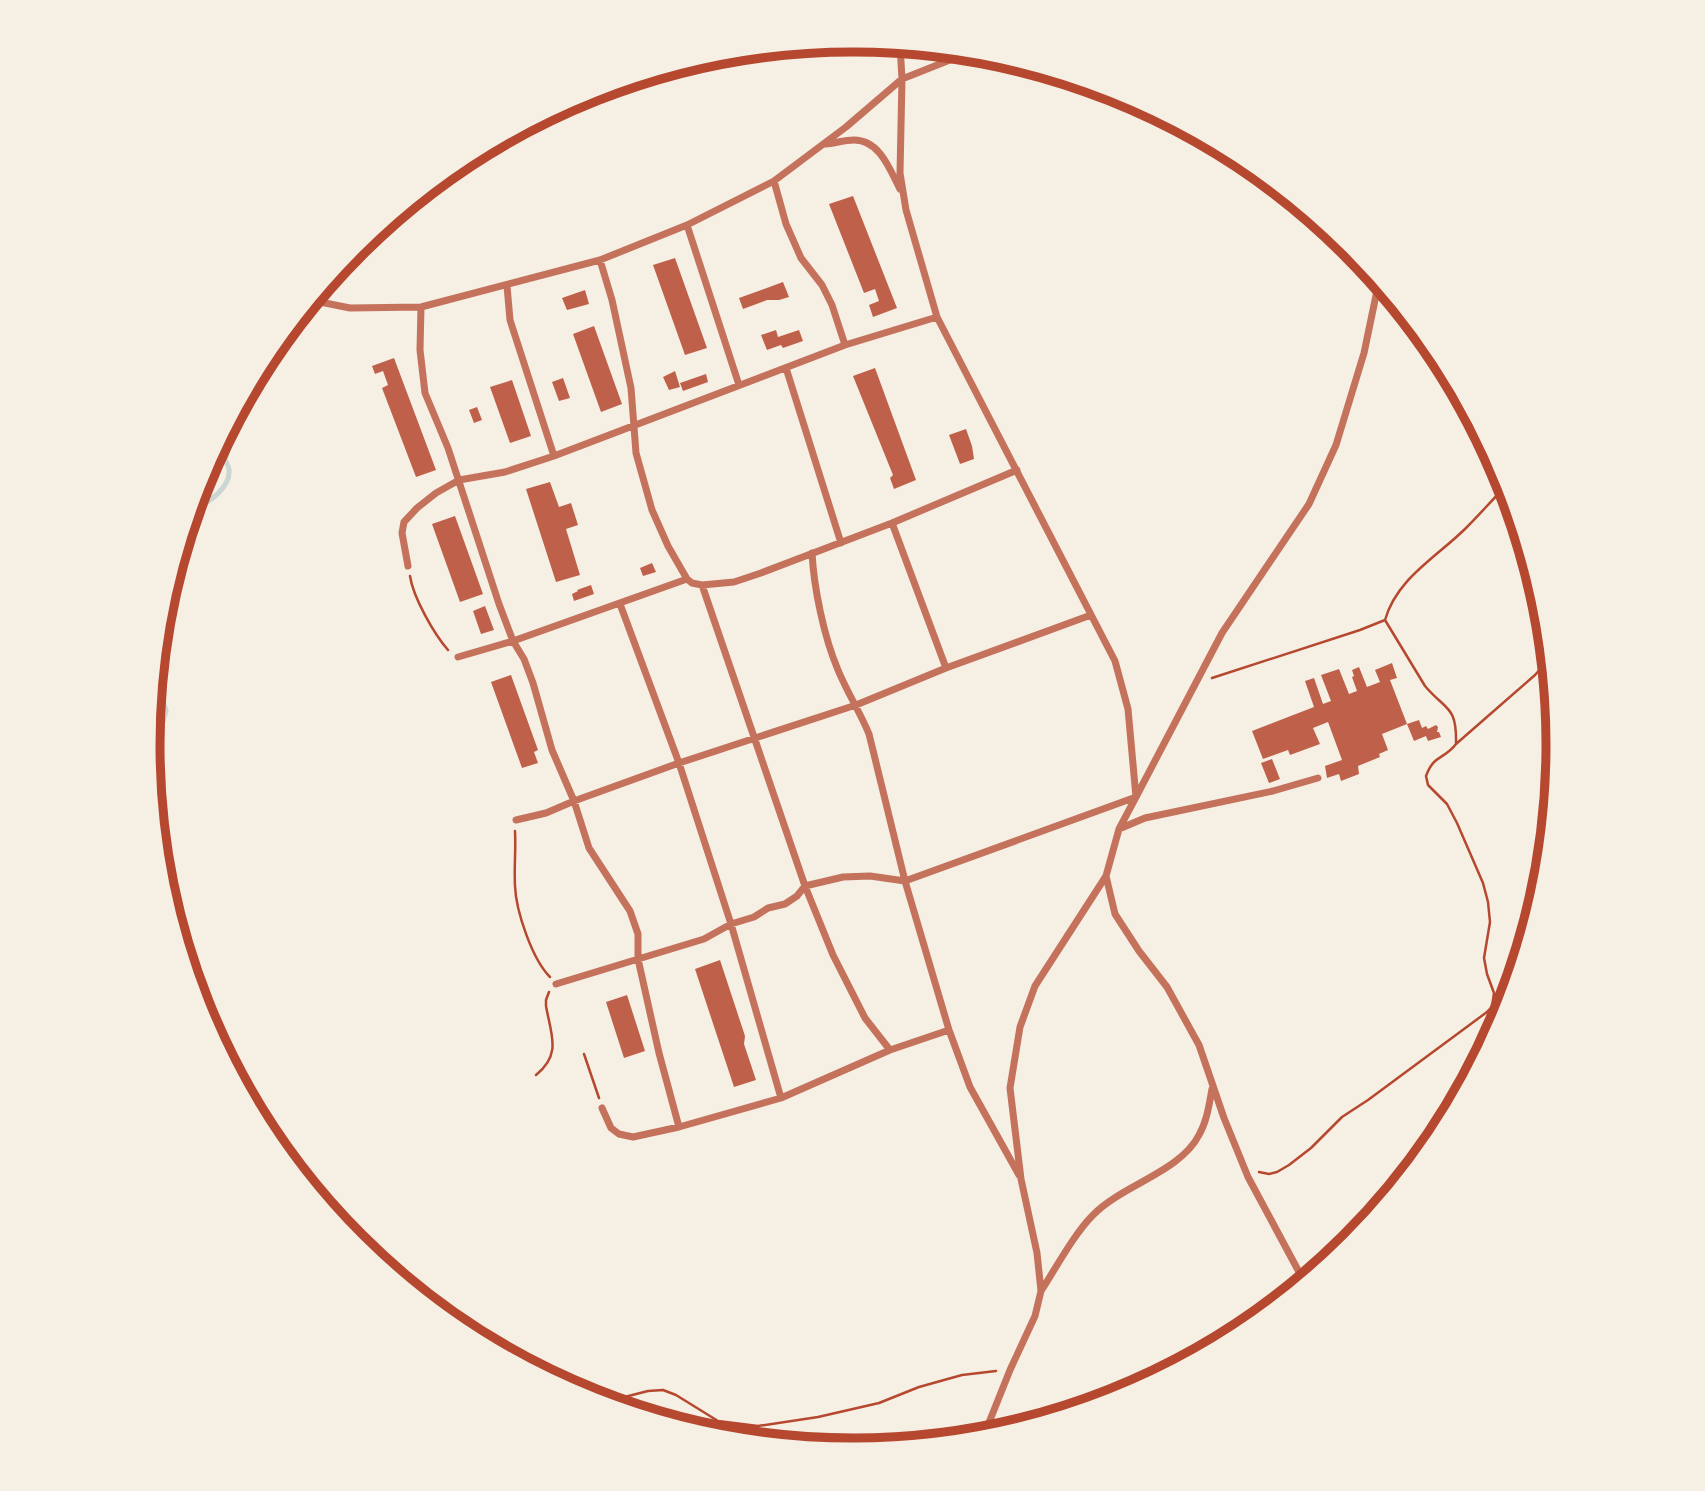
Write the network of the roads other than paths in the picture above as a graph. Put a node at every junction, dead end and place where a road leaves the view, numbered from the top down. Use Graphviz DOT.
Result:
graph roads {
  1 [pos="901,54"];
  2 [pos="951,59"];
  3 [pos="902,79"];
  4 [pos="823,145"];
  5 [pos="775,181"];
  6 [pos="904,196"];
  7 [pos="687,225"];
  8 [pos="600,260"];
  9 [pos="507,286"];
  10 [pos="1377,292"];
  11 [pos="321,302"];
  12 [pos="421,307"];
  13 [pos="937,317"];
  14 [pos="845,345"];
  15 [pos="786,368"];
  16 [pos="739,385"];
  17 [pos="635,424"];
  18 [pos="554,456"];
  19 [pos="1017,470"];
  20 [pos="459,480"];
  21 [pos="892,523"];
  22 [pos="841,543"];
  23 [pos="812,553"];
  24 [pos="408,566"];
  25 [pos="687,579"];
  26 [pos="702,585"];
  27 [pos="620,604"];
  28 [pos="1091,615"];
  29 [pos="513,641"];
  30 [pos="458,657"];
  31 [pos="946,668"];
  32 [pos="856,705"];
  33 [pos="755,739"];
  34 [pos="679,763"];
  35 [pos="1318,778"];
  36 [pos="1136,797"];
  37 [pos="574,801"];
  38 [pos="516,820"];
  39 [pos="1119,829"];
  40 [pos="1107,876"];
  41 [pos="905,881"];
  42 [pos="805,886"];
  43 [pos="731,924"];
  44 [pos="638,959"];
  45 [pos="556,984"];
  46 [pos="949,1030"];
  47 [pos="890,1050"];
  48 [pos="1213,1084"];
  49 [pos="781,1098"];
  50 [pos="602,1108"];
  51 [pos="679,1127"];
  52 [pos="1021,1179"];
  53 [pos="1299,1272"];
  54 [pos="1041,1291"];
  55 [pos="988,1425"];
  1 -- 3 [label="street"];
  2 -- 3 [label="street"];
  3 -- 4 [label="street"];
  3 -- 6 [label="street"];
  4 -- 5 [label="street"];
  4 -- 6 [label="street"];
  5 -- 7 [label="street"];
  5 -- 14 [label="street"];
  6 -- 13 [label="street"];
  7 -- 8 [label="street"];
  7 -- 16 [label="street"];
  8 -- 9 [label="street"];
  8 -- 17 [label="street"];
  9 -- 12 [label="street"];
  9 -- 18 [label="street"];
  10 -- 36 [label="street"];
  11 -- 12 [label="street"];
  12 -- 20 [label="street"];
  13 -- 14 [label="street"];
  13 -- 19 [label="street"];
  14 -- 15 [label="street"];
  15 -- 16 [label="street"];
  15 -- 22 [label="street"];
  16 -- 17 [label="street"];
  17 -- 18 [label="street"];
  17 -- 25 [label="street"];
  18 -- 20 [label="street"];
  19 -- 21 [label="street"];
  19 -- 28 [label="street"];
  20 -- 24 [label="street"];
  20 -- 29 [label="street"];
  21 -- 22 [label="street"];
  21 -- 31 [label="street"];
  22 -- 23 [label="street"];
  23 -- 26 [label="street"];
  23 -- 32 [label="street"];
  25 -- 26 [label="street"];
  25 -- 27 [label="street"];
  26 -- 33 [label="street"];
  27 -- 29 [label="street"];
  27 -- 34 [label="street"];
  28 -- 31 [label="street"];
  28 -- 36 [label="street"];
  29 -- 30 [label="street"];
  29 -- 37 [label="street"];
  31 -- 32 [label="street"];
  32 -- 33 [label="street"];
  32 -- 41 [label="street"];
  33 -- 34 [label="street"];
  33 -- 42 [label="street"];
  34 -- 37 [label="street"];
  34 -- 43 [label="street"];
  35 -- 39 [label="street"];
  36 -- 39 [label="street"];
  36 -- 41 [label="street"];
  37 -- 38 [label="street"];
  37 -- 44 [label="street"];
  39 -- 40 [label="street"];
  40 -- 48 [label="street"];
  40 -- 52 [label="street"];
  41 -- 42 [label="street"];
  41 -- 46 [label="street"];
  42 -- 43 [label="street"];
  42 -- 47 [label="street"];
  43 -- 44 [label="street"];
  43 -- 49 [label="street"];
  44 -- 45 [label="street"];
  44 -- 51 [label="street"];
  46 -- 47 [label="street"];
  46 -- 52 [label="street"];
  47 -- 49 [label="street"];
  48 -- 53 [label="street"];
  48 -- 54 [label="street"];
  49 -- 51 [label="street"];
  50 -- 51 [label="street"];
  52 -- 54 [label="street"];
  54 -- 55 [label="street"];
}
